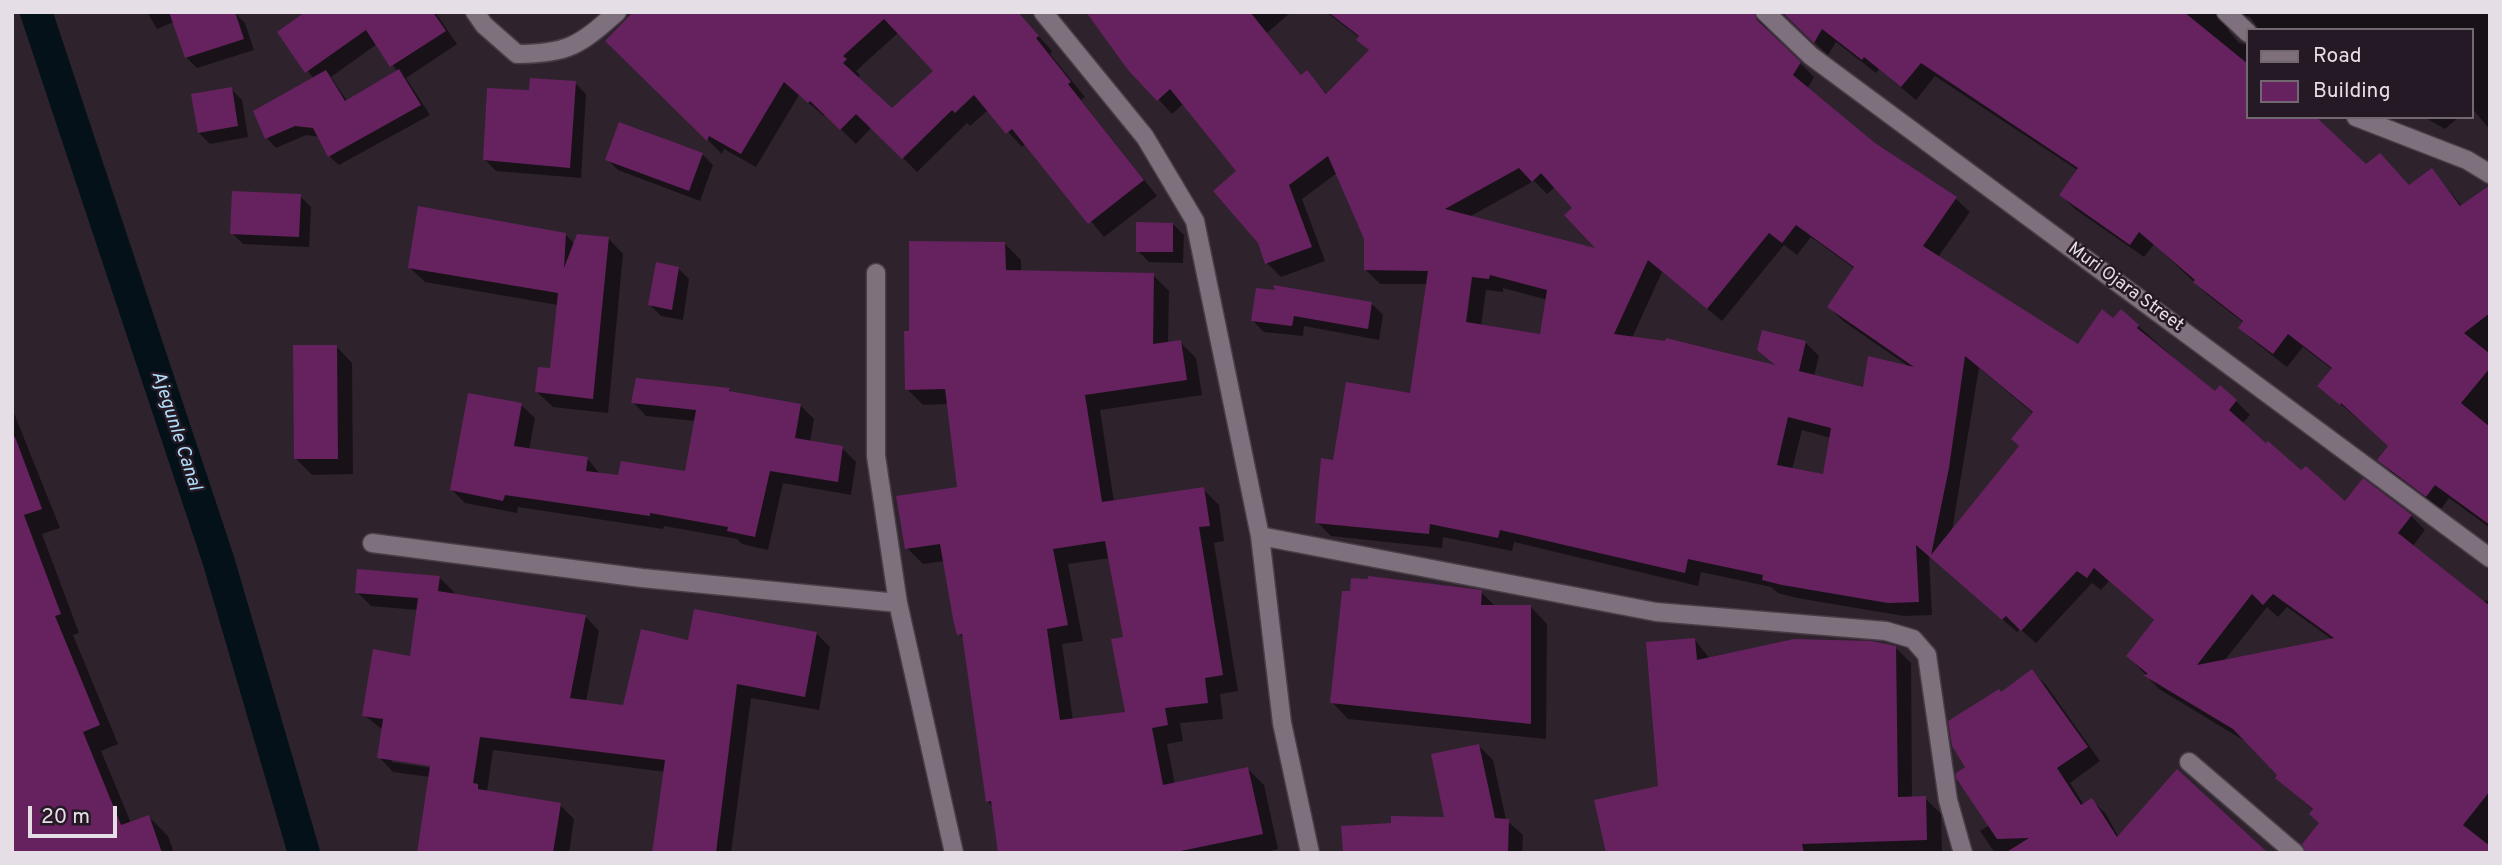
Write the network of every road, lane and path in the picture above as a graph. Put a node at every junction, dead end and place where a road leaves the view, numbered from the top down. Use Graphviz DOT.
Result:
graph roads {
  1 [pos="475,12"];
  2 [pos="617,12"];
  3 [pos="1043,12"];
  4 [pos="1765,12"];
  5 [pos="2225,12"];
  6 [pos="2246,31"];
  7 [pos="2362,119"];
  8 [pos="2490,174"];
  9 [pos="876,273"];
  10 [pos="1260,536"];
  11 [pos="372,543"];
  12 [pos="2490,558"];
  13 [pos="898,603"];
  14 [pos="2189,762"];
  15 [pos="954,853"];
  16 [pos="1310,853"];
  17 [pos="1963,853"];
  18 [pos="2295,853"];
  1 -- 2 [label="street"];
  3 -- 10 [label="street"];
  4 -- 12 [label="street, Muri Ojara Street"];
  5 -- 6 [label="street"];
  7 -- 8 [label="street"];
  9 -- 13 [label="street"];
  10 -- 16 [label="street"];
  10 -- 17 [label="street"];
  11 -- 13 [label="street"];
  13 -- 15 [label="street"];
  14 -- 18 [label="street"];
}
